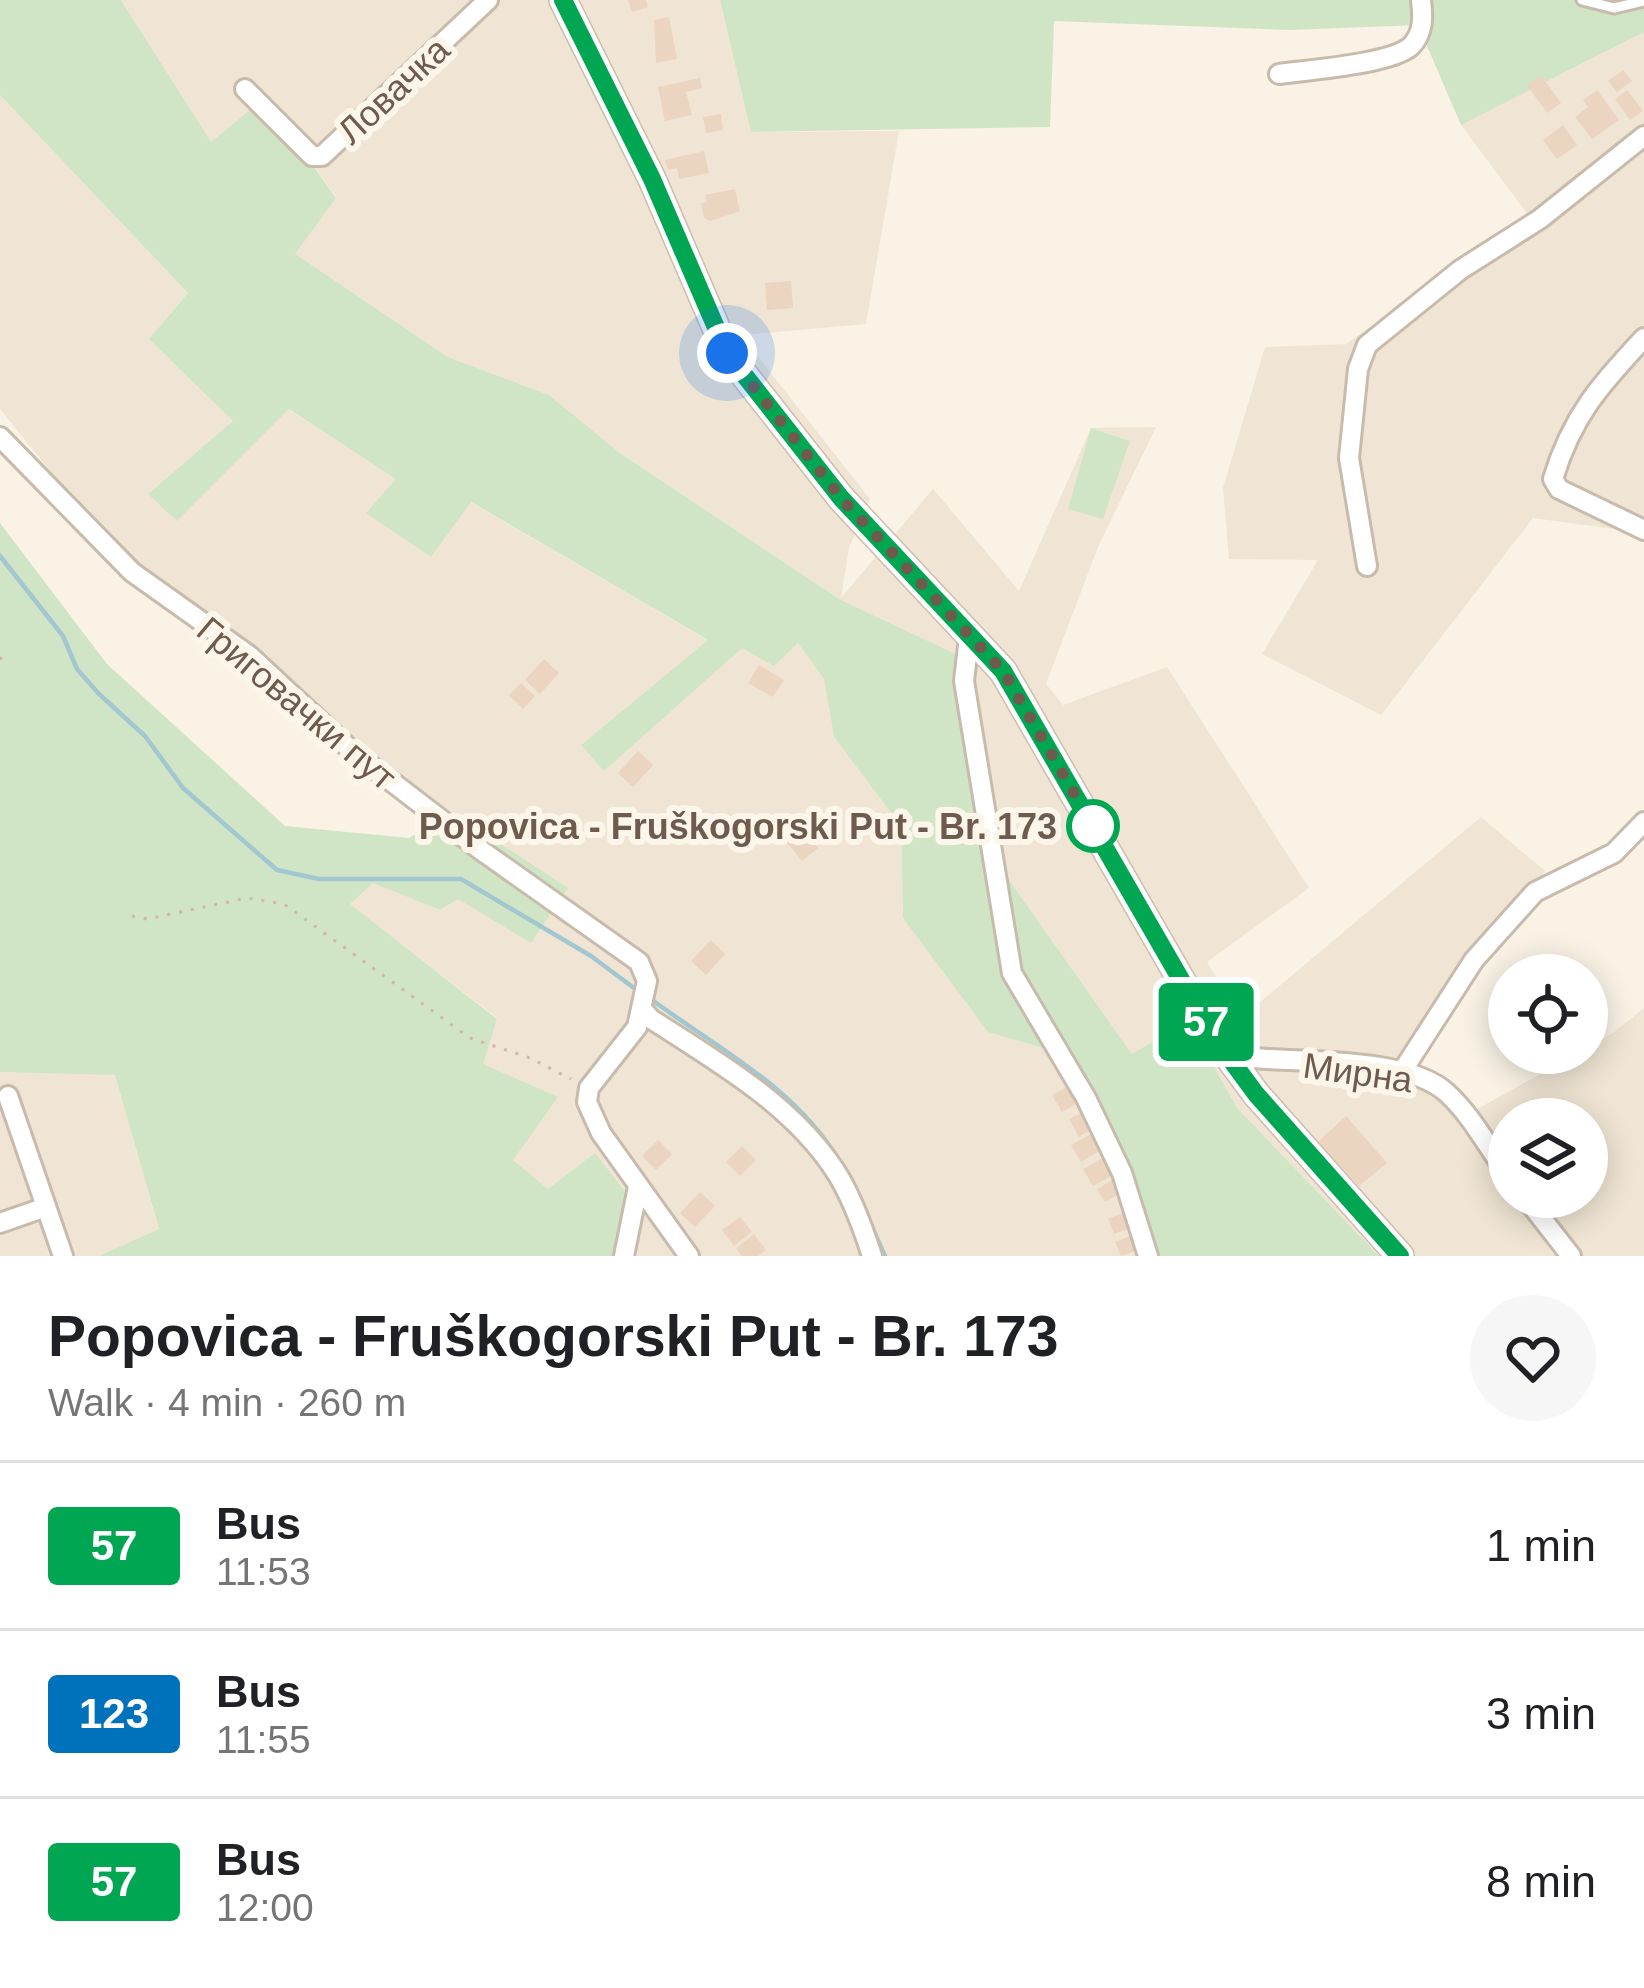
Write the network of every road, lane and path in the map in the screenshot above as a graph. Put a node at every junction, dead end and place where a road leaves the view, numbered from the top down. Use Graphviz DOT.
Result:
graph roads {
  1 [pos="488,0"];
  2 [pos="563,0"];
  3 [pos="1421,0"];
  4 [pos="1582,0"];
  5 [pos="1644,1"];
  6 [pos="1279,74"];
  7 [pos="245,89"];
  8 [pos="1644,136"];
  9 [pos="1644,338"];
  10 [pos="0,436"];
  11 [pos="1644,530"];
  12 [pos="1367,566"];
  13 [pos="968,637"];
  14 [pos="1644,822"];
  15 [pos="132,916"];
  16 [pos="642,1009"];
  17 [pos="1234,1065"];
  18 [pos="1402,1070"];
  19 [pos="589,1088"];
  20 [pos="8,1096"];
  21 [pos="1488,1144"];
  22 [pos="638,1187"];
  23 [pos="46,1207"];
  24 [pos="1541,1218"];
  25 [pos="0,1223"];
  26 [pos="63,1256"];
  27 [pos="624,1256"];
  28 [pos="689,1256"];
  29 [pos="872,1256"];
  30 [pos="1148,1256"];
  31 [pos="1400,1256"];
  32 [pos="1571,1256"];
  1 -- 7 [label="street, Ловачка"];
  2 -- 13 [label="street"];
  3 -- 6 [label="street"];
  4 -- 5 [label="lane"];
  8 -- 12 [label="street"];
  9 -- 11 [label="street"];
  10 -- 16 [label="street, Григовачки пут"];
  13 -- 17 [label="street"];
  13 -- 30 [label="street"];
  14 -- 18 [label="street"];
  15 -- 19 [label="path"];
  16 -- 19 [label="street, Григовачки пут"];
  16 -- 29 [label="street"];
  17 -- 18 [label="street, Мирна"];
  17 -- 31 [label="street"];
  18 -- 21 [label="street, Мирна"];
  19 -- 22 [label="street"];
  20 -- 23 [label="street"];
  22 -- 27 [label="street"];
  22 -- 28 [label="street"];
  23 -- 25 [label="street"];
  23 -- 26 [label="street"];
  24 -- 32 [label="street"];
}
